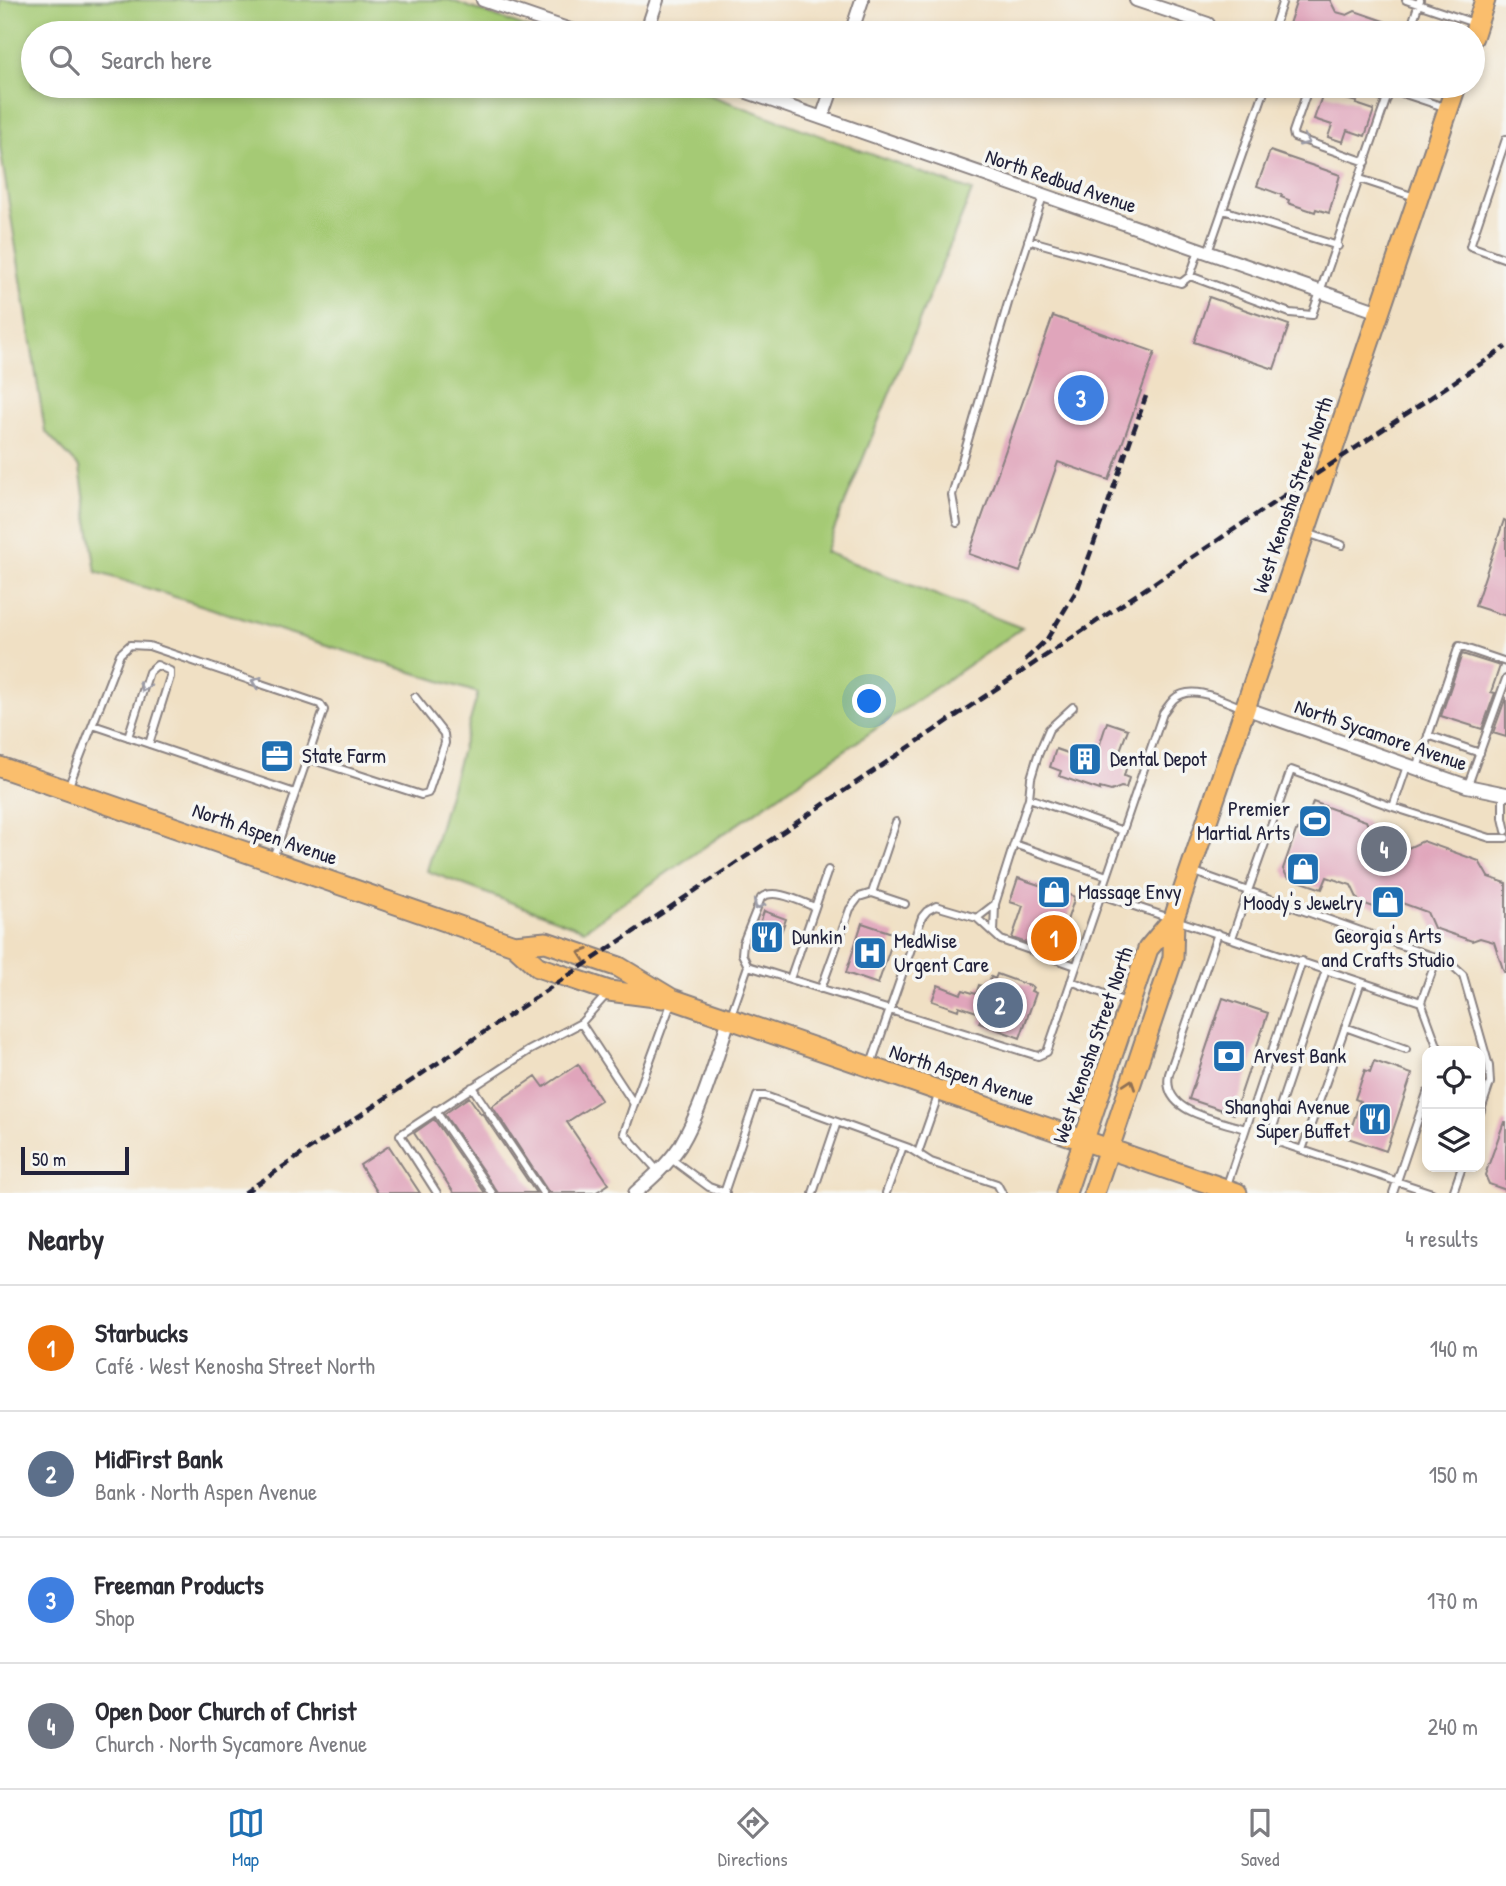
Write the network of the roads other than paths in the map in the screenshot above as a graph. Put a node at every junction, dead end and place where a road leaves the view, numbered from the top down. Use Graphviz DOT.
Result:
graph roads {
  1 [pos="482,0"];
  2 [pos="657,0"];
  3 [pos="862,0"];
  4 [pos="1136,0"];
  5 [pos="1283,0"];
  6 [pos="1406,0"];
  7 [pos="1485,0"];
  8 [pos="1420,2"];
  9 [pos="544,21"];
  10 [pos="650,21"];
  11 [pos="855,21"];
  12 [pos="1199,21"];
  13 [pos="1276,21"];
  14 [pos="1413,21"];
  15 [pos="1456,21"];
  16 [pos="1478,21"];
  17 [pos="764,98"];
  18 [pos="829,98"];
  19 [pos="1262,98"];
  20 [pos="1305,98"];
  21 [pos="1384,98"];
  22 [pos="1420,98"];
  23 [pos="1452,98"];
  24 [pos="1387,99"];
  25 [pos="1448,108"];
  26 [pos="822,118"];
  27 [pos="1506,139"];
  28 [pos="1366,162"];
  29 [pos="1360,179"];
  30 [pos="1043,195"];
  31 [pos="1418,198"];
  32 [pos="1223,209"];
  33 [pos="1028,240"];
  34 [pos="1338,246"];
  35 [pos="1204,251"];
  36 [pos="1506,259"];
  37 [pos="1190,276"];
  38 [pos="1322,292"];
  39 [pos="1379,312"];
  40 [pos="957,523"];
  41 [pos="1305,532"];
  42 [pos="1342,545"];
  43 [pos="1506,662"];
  44 [pos="1506,678"];
  45 [pos="415,697"];
  46 [pos="1073,707"];
  47 [pos="1245,708"];
  48 [pos="93,725"];
  49 [pos="1428,735"];
  50 [pos="128,737"];
  51 [pos="149,744"];
  52 [pos="1480,753"];
  53 [pos="307,758"];
  54 [pos="0,767"];
  55 [pos="1412,767"];
  56 [pos="1467,786"];
  57 [pos="68,790"];
  58 [pos="295,793"];
  59 [pos="1504,794"];
  60 [pos="1030,798"];
  61 [pos="1394,807"];
  62 [pos="897,822"];
  63 [pos="1123,831"];
  64 [pos="1506,831"];
  65 [pos="1506,838"];
  66 [pos="1014,844"];
  67 [pos="272,860"];
  68 [pos="828,870"];
  69 [pos="1190,870"];
  70 [pos="1108,876"];
  71 [pos="1248,891"];
  72 [pos="872,893"];
  73 [pos="1101,895"];
  74 [pos="905,904"];
  75 [pos="995,904"];
  76 [pos="815,906"];
  77 [pos="977,918"];
  78 [pos="1174,918"];
  79 [pos="994,933"];
  80 [pos="1218,933"];
  81 [pos="1232,938"];
  82 [pos="514,945"];
  83 [pos="1437,958"];
  84 [pos="1302,961"];
  85 [pos="747,966"];
  86 [pos="1076,966"];
  87 [pos="1326,970"];
  88 [pos="790,979"];
  89 [pos="1071,981"];
  90 [pos="1361,982"];
  91 [pos="821,989"];
  92 [pos="609,991"];
  93 [pos="672,999"];
  94 [pos="1421,1002"];
  95 [pos="1130,1004"];
  96 [pos="890,1011"];
  97 [pos="729,1019"];
  98 [pos="581,1023"];
  99 [pos="1345,1027"];
  100 [pos="1437,1046"];
  101 [pos="1406,1049"];
  102 [pos="870,1067"];
  103 [pos="472,1087"];
  104 [pos="940,1092"];
  105 [pos="634,1104"];
  106 [pos="1422,1108"];
  107 [pos="1481,1109"];
  108 [pos="435,1110"];
  109 [pos="837,1122"];
  110 [pos="1245,1129"];
  111 [pos="1084,1141"];
  112 [pos="903,1146"];
  113 [pos="1109,1149"];
  114 [pos="1302,1150"];
  115 [pos="918,1153"];
  116 [pos="670,1158"];
  117 [pos="659,1172"];
  118 [pos="1460,1172"];
  119 [pos="1397,1181"];
  120 [pos="1231,1191"];
  121 [pos="437,1193"];
  122 [pos="492,1193"];
  123 [pos="543,1193"];
  124 [pos="635,1193"];
  125 [pos="725,1193"];
  126 [pos="813,1193"];
  127 [pos="886,1193"];
  128 [pos="1002,1193"];
  129 [pos="1066,1193"];
  130 [pos="1094,1193"];
  131 [pos="1393,1193"];
  132 [pos="1432,1193"];
  133 [pos="1453,1193"];
  1 -- 9 [label="street"];
  2 -- 10 [label="street"];
  3 -- 11 [label="street"];
  4 -- 12 [label="street"];
  5 -- 13 [label="lane"];
  6 -- 8 [label="lane"];
  7 -- 16 [label="main road"];
  8 -- 14 [label="lane"];
  8 -- 15 [label="lane"];
  17 -- 26 [label="street, North Redbud Avenue"];
  18 -- 26 [label="street"];
  19 -- 32 [label="lane"];
  20 -- 28 [label="lane, one-way"];
  21 -- 24 [label="lane"];
  22 -- 25 [label="lane"];
  23 -- 25 [label="main road, West Kenosha Street North"];
  24 -- 28 [label="lane"];
  25 -- 31 [label="main road, West Kenosha Street North"];
  26 -- 30 [label="street, North Redbud Avenue"];
  27 -- 36 [label="lane"];
  28 -- 29 [label="lane"];
  29 -- 31 [label="lane"];
  29 -- 34 [label="lane"];
  30 -- 33 [label="lane"];
  30 -- 35 [label="street, North Redbud Avenue"];
  31 -- 39 [label="main road, West Kenosha Street North"];
  32 -- 34 [label="lane"];
  32 -- 35 [label="lane"];
  33 -- 37 [label="lane"];
  33 -- 40 [label="lane"];
  34 -- 38 [label="lane"];
  35 -- 37 [label="lane"];
  35 -- 38 [label="street, North Redbud Avenue"];
  37 -- 38 [label="lane"];
  38 -- 39 [label="street, North Redbud Avenue"];
  39 -- 41 [label="main road, West Kenosha Street North"];
  41 -- 42 [label="lane"];
  41 -- 47 [label="main road, West Kenosha Street North"];
  43 -- 49 [label="lane"];
  44 -- 52 [label="lane"];
  45 -- 53 [label="lane"];
  46 -- 60 [label="lane"];
  47 -- 55 [label="street, North Sycamore Avenue"];
  47 -- 63 [label="lane"];
  47 -- 69 [label="main road, West Kenosha Street North"];
  48 -- 50 [label="lane"];
  53 -- 48 [label="lane, one-way"];
  48 -- 57 [label="lane"];
  49 -- 52 [label="lane"];
  49 -- 55 [label="lane"];
  50 -- 51 [label="lane"];
  51 -- 50 [label="lane, one-way"];
  51 -- 58 [label="lane"];
  52 -- 56 [label="lane"];
  53 -- 58 [label="lane"];
  54 -- 57 [label="main road, North Aspen Avenue"];
  55 -- 56 [label="street, North Sycamore Avenue"];
  55 -- 61 [label="lane"];
  56 -- 59 [label="street, North Sycamore Avenue"];
  57 -- 67 [label="main road, North Aspen Avenue"];
  58 -- 67 [label="lane"];
  59 -- 64 [label="lane"];
  60 -- 63 [label="lane"];
  60 -- 66 [label="lane"];
  61 -- 65 [label="lane"];
  61 -- 71 [label="lane"];
  62 -- 72 [label="lane"];
  63 -- 70 [label="lane"];
  66 -- 70 [label="lane"];
  66 -- 75 [label="lane"];
  67 -- 82 [label="main road, North Aspen Avenue"];
  68 -- 76 [label="lane"];
  69 -- 71 [label="lane"];
  69 -- 78 [label="main road, West Kenosha Street North"];
  70 -- 73 [label="lane"];
  71 -- 81 [label="lane"];
  71 -- 83 [label="lane"];
  72 -- 74 [label="lane"];
  72 -- 91 [label="lane"];
  73 -- 78 [label="lane"];
  73 -- 86 [label="lane"];
  75 -- 77 [label="lane"];
  75 -- 79 [label="lane"];
  76 -- 85 [label="lane, one-way"];
  76 -- 88 [label="lane"];
  77 -- 79 [label="lane"];
  77 -- 96 [label="lane"];
  78 -- 80 [label="lane"];
  78 -- 95 [label="main road, West Kenosha Street North"];
  113 -- 78 [label="main road, West Kenosha Street North, one-way"];
  79 -- 86 [label="lane"];
  80 -- 81 [label="lane"];
  80 -- 110 [label="lane"];
  81 -- 84 [label="lane"];
  82 -- 92 [label="main road, North Aspen Avenue"];
  93 -- 82 [label="main road, North Aspen Avenue, one-way"];
  83 -- 94 [label="lane"];
  83 -- 107 [label="lane"];
  84 -- 87 [label="lane"];
  84 -- 110 [label="lane"];
  85 -- 88 [label="lane"];
  85 -- 97 [label="lane"];
  86 -- 89 [label="lane"];
  87 -- 90 [label="lane"];
  87 -- 114 [label="lane"];
  88 -- 91 [label="lane"];
  89 -- 95 [label="lane"];
  89 -- 96 [label="lane"];
  90 -- 94 [label="lane"];
  90 -- 99 [label="lane"];
  91 -- 96 [label="lane"];
  92 -- 93 [label="main road, North Aspen Avenue"];
  92 -- 98 [label="lane"];
  93 -- 97 [label="main road, North Aspen Avenue"];
  93 -- 105 [label="lane"];
  94 -- 100 [label="lane"];
  95 -- 111 [label="main road, West Kenosha Street North"];
  96 -- 102 [label="lane"];
  97 -- 102 [label="main road, North Aspen Avenue"];
  97 -- 116 [label="street"];
  98 -- 103 [label="lane"];
  98 -- 105 [label="lane"];
  99 -- 101 [label="lane"];
  99 -- 114 [label="lane"];
  102 -- 104 [label="main road, North Aspen Avenue"];
  103 -- 108 [label="lane"];
  103 -- 123 [label="lane"];
  104 -- 111 [label="main road, North Aspen Avenue"];
  104 -- 115 [label="lane"];
  105 -- 117 [label="lane"];
  106 -- 119 [label="lane"];
  108 -- 121 [label="lane"];
  108 -- 122 [label="lane"];
  109 -- 112 [label="lane"];
  109 -- 125 [label="lane"];
  109 -- 126 [label="lane"];
  110 -- 120 [label="lane"];
  111 -- 113 [label="main road, North Aspen Avenue"];
  111 -- 129 [label="main road, West Kenosha Street North"];
  112 -- 115 [label="lane"];
  112 -- 127 [label="lane"];
  113 -- 120 [label="main road, North Aspen Avenue"];
  113 -- 130 [label="main road, West Kenosha Street North"];
  114 -- 119 [label="lane"];
  115 -- 128 [label="lane"];
  116 -- 117 [label="street"];
  116 -- 125 [label="lane"];
  117 -- 124 [label="street"];
  118 -- 133 [label="lane"];
  119 -- 131 [label="lane"];
  119 -- 132 [label="lane"];
}
